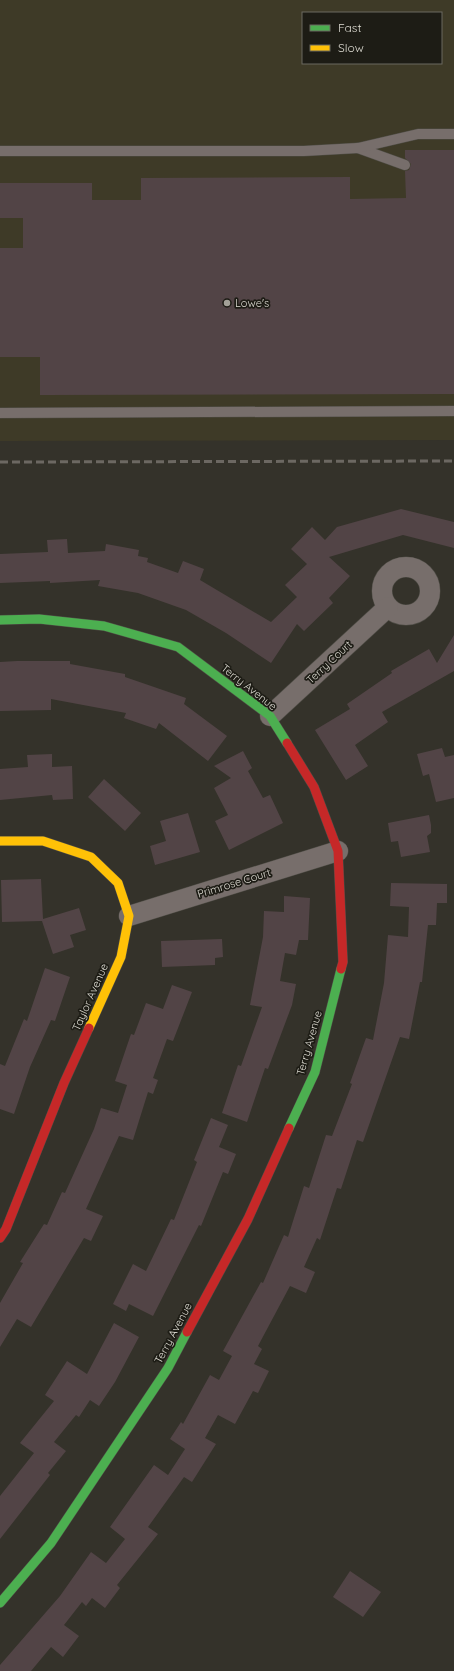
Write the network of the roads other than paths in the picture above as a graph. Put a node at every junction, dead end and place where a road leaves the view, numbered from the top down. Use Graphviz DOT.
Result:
graph roads {
  1 [pos="454,134"];
  2 [pos="358,148"];
  3 [pos="0,151"];
  4 [pos="405,165"];
  5 [pos="454,411"];
  6 [pos="0,413"];
  7 [pos="388,607"];
  8 [pos="0,620"];
  9 [pos="270,716"];
  10 [pos="0,841"];
  11 [pos="338,850"];
  12 [pos="129,916"];
  13 [pos="0,1238"];
  14 [pos="0,1602"];
  1 -- 2 [label="lane"];
  2 -- 3 [label="lane"];
  2 -- 4 [label="lane"];
  5 -- 6 [label="lane"];
  7 -- 9 [label="street, Terry Court"];
  8 -- 9 [label="street, Terry Avenue"];
  9 -- 11 [label="street, Terry Avenue"];
  10 -- 12 [label="street"];
  11 -- 12 [label="street, Primrose Court"];
  11 -- 14 [label="street, Terry Avenue"];
  12 -- 13 [label="street, Taylor Avenue"];
}
